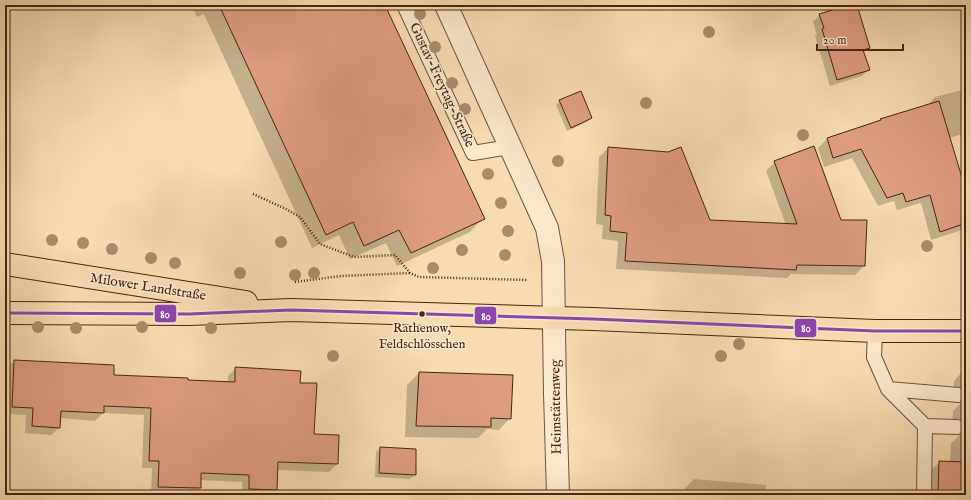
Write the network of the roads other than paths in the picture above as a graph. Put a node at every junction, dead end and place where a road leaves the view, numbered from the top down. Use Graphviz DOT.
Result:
graph roads {
  1 [pos="404,5"];
  2 [pos="446,5"];
  3 [pos="510,147"];
  4 [pos="5,264"];
  5 [pos="291,310"];
  6 [pos="5,313"];
  7 [pos="555,318"];
  8 [pos="875,331"];
  9 [pos="966,331"];
  10 [pos="888,389"];
  11 [pos="959,395"];
  12 [pos="925,426"];
  13 [pos="957,427"];
  14 [pos="558,495"];
  15 [pos="924,495"];
  1 -- 3 [label="lane, Gustav-Freytag-Straße"];
  2 -- 3 [label="street"];
  3 -- 7 [label="street"];
  4 -- 5 [label="main road, Milower Landstraße"];
  5 -- 6 [label="main road, Milower Landstraße"];
  5 -- 7 [label="main road, Milower Landstraße"];
  7 -- 8 [label="main road, Milower Landstraße"];
  7 -- 14 [label="street, Heimstättenweg"];
  8 -- 9 [label="main road, Milower Landstraße"];
  8 -- 10 [label="lane"];
  10 -- 11 [label="lane"];
  10 -- 12 [label="lane"];
  12 -- 13 [label="lane"];
  12 -- 15 [label="lane"];
}
